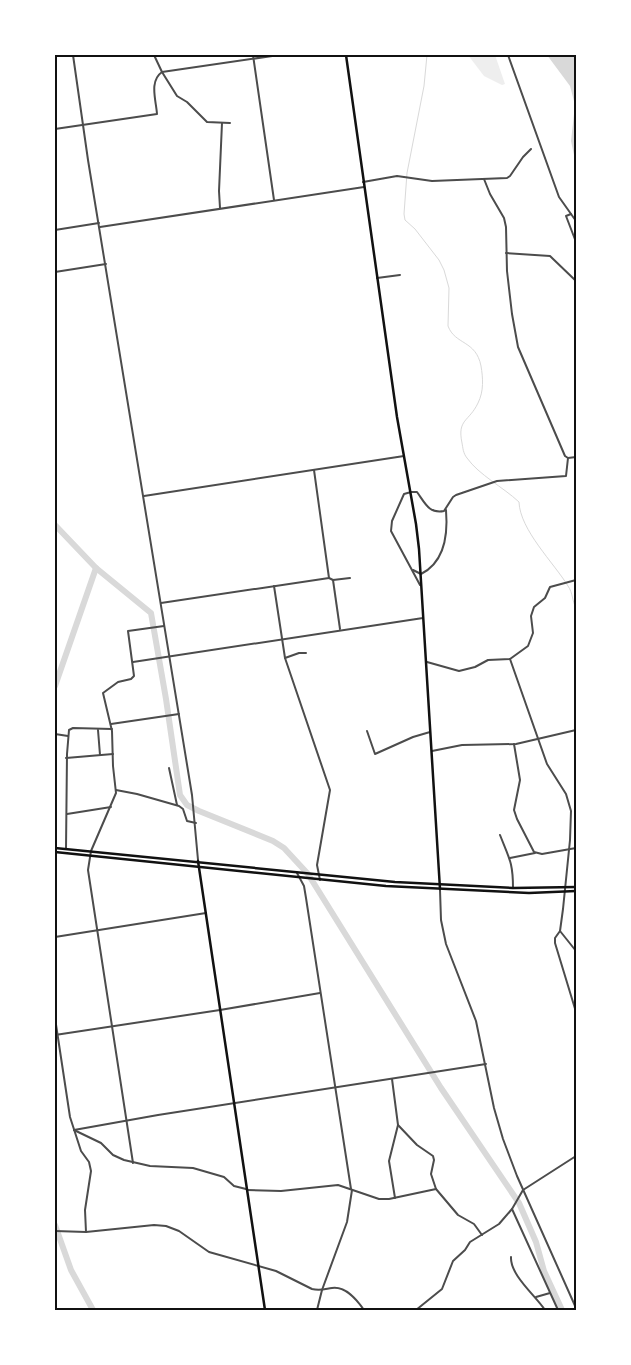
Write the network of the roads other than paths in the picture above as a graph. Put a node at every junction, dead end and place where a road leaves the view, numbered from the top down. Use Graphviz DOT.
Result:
graph roads {
  1 [pos="73,55"];
  2 [pos="154,55"];
  3 [pos="253,55"];
  4 [pos="279,55"];
  5 [pos="346,55"];
  6 [pos="508,55"];
  7 [pos="253,59"];
  8 [pos="162,72"];
  9 [pos="222,123"];
  10 [pos="230,123"];
  11 [pos="83,124"];
  12 [pos="55,128"];
  13 [pos="532,149"];
  14 [pos="484,179"];
  15 [pos="363,182"];
  16 [pos="364,187"];
  17 [pos="274,200"];
  18 [pos="220,208"];
  19 [pos="571,214"];
  20 [pos="576,221"];
  21 [pos="100,225"];
  22 [pos="55,230"];
  23 [pos="576,242"];
  24 [pos="506,253"];
  25 [pos="106,264"];
  26 [pos="55,272"];
  27 [pos="400,275"];
  28 [pos="377,278"];
  29 [pos="576,281"];
  30 [pos="404,456"];
  31 [pos="576,457"];
  32 [pos="568,458"];
  33 [pos="314,470"];
  34 [pos="410,492"];
  35 [pos="144,496"];
  36 [pos="446,510"];
  37 [pos="413,570"];
  38 [pos="421,574"];
  39 [pos="329,578"];
  40 [pos="350,578"];
  41 [pos="333,580"];
  42 [pos="576,580"];
  43 [pos="274,586"];
  44 [pos="422,587"];
  45 [pos="161,603"];
  46 [pos="423,618"];
  47 [pos="164,626"];
  48 [pos="340,630"];
  49 [pos="282,639"];
  50 [pos="306,653"];
  51 [pos="170,656"];
  52 [pos="284,658"];
  53 [pos="510,659"];
  54 [pos="426,661"];
  55 [pos="133,662"];
  56 [pos="179,714"];
  57 [pos="111,724"];
  58 [pos="98,729"];
  59 [pos="112,729"];
  60 [pos="366,730"];
  61 [pos="576,730"];
  62 [pos="430,732"];
  63 [pos="55,734"];
  64 [pos="68,736"];
  65 [pos="539,738"];
  66 [pos="514,744"];
  67 [pos="432,751"];
  68 [pos="113,754"];
  69 [pos="100,755"];
  70 [pos="66,758"];
  71 [pos="170,768"];
  72 [pos="116,790"];
  73 [pos="177,805"];
  74 [pos="111,807"];
  75 [pos="67,814"];
  76 [pos="196,823"];
  77 [pos="500,835"];
  78 [pos="55,848"];
  79 [pos="576,848"];
  80 [pos="66,849"];
  81 [pos="570,849"];
  82 [pos="91,851"];
  83 [pos="55,852"];
  84 [pos="535,853"];
  85 [pos="90,856"];
  86 [pos="510,858"];
  87 [pos="198,861"];
  88 [pos="199,867"];
  89 [pos="298,873"];
  90 [pos="319,875"];
  91 [pos="302,878"];
  92 [pos="320,880"];
  93 [pos="440,884"];
  94 [pos="576,886"];
  95 [pos="512,888"];
  96 [pos="440,889"];
  97 [pos="564,889"];
  98 [pos="576,891"];
  99 [pos="206,913"];
  100 [pos="98,930"];
  101 [pos="560,931"];
  102 [pos="55,937"];
  103 [pos="576,951"];
  104 [pos="320,993"];
  105 [pos="220,1010"];
  106 [pos="576,1012"];
  107 [pos="55,1018"];
  108 [pos="113,1026"];
  109 [pos="56,1034"];
  110 [pos="486,1064"];
  111 [pos="392,1079"];
  112 [pos="335,1088"];
  113 [pos="234,1104"];
  114 [pos="127,1120"];
  115 [pos="398,1125"];
  116 [pos="74,1130"];
  117 [pos="576,1156"];
  118 [pos="133,1163"];
  119 [pos="246,1189"];
  120 [pos="436,1189"];
  121 [pos="352,1190"];
  122 [pos="523,1190"];
  123 [pos="396,1198"];
  124 [pos="512,1208"];
  125 [pos="55,1231"];
  126 [pos="86,1232"];
  127 [pos="482,1235"];
  128 [pos="512,1256"];
  129 [pos="258,1265"];
  130 [pos="322,1290"];
  131 [pos="550,1293"];
  132 [pos="536,1297"];
  133 [pos="576,1308"];
  134 [pos="265,1310"];
  135 [pos="317,1310"];
  136 [pos="364,1310"];
  137 [pos="416,1310"];
  138 [pos="545,1310"];
  139 [pos="558,1310"];
  1 -- 11 [label="street"];
  2 -- 8 [label="street"];
  3 -- 7 [label="street"];
  4 -- 7 [label="street"];
  5 -- 15 [label="main road"];
  6 -- 19 [label="street"];
  7 -- 8 [label="street"];
  7 -- 17 [label="street"];
  8 -- 9 [label="street"];
  8 -- 11 [label="street"];
  9 -- 10 [label="street"];
  9 -- 18 [label="street"];
  11 -- 12 [label="street"];
  11 -- 21 [label="street"];
  13 -- 14 [label="street"];
  14 -- 15 [label="street"];
  14 -- 24 [label="street"];
  15 -- 16 [label="main road"];
  16 -- 17 [label="street"];
  16 -- 28 [label="main road"];
  17 -- 18 [label="street"];
  18 -- 21 [label="street"];
  19 -- 20 [label="street"];
  19 -- 23 [label="street"];
  21 -- 22 [label="street"];
  21 -- 25 [label="street"];
  24 -- 29 [label="street"];
  24 -- 32 [label="street"];
  25 -- 26 [label="street"];
  25 -- 35 [label="street"];
  27 -- 28 [label="street"];
  28 -- 30 [label="main road"];
  30 -- 33 [label="street"];
  30 -- 34 [label="main road"];
  31 -- 32 [label="street"];
  32 -- 36 [label="street"];
  33 -- 35 [label="street"];
  33 -- 39 [label="street"];
  34 -- 36 [label="street"];
  34 -- 37 [label="street"];
  34 -- 38 [label="main road"];
  35 -- 45 [label="street"];
  36 -- 38 [label="street"];
  37 -- 38 [label="street"];
  37 -- 44 [label="street"];
  38 -- 44 [label="main road"];
  39 -- 41 [label="street"];
  39 -- 43 [label="street"];
  40 -- 41 [label="street"];
  41 -- 48 [label="street"];
  42 -- 53 [label="street"];
  43 -- 45 [label="street"];
  43 -- 49 [label="street"];
  44 -- 46 [label="main road"];
  45 -- 47 [label="street"];
  46 -- 48 [label="street"];
  46 -- 54 [label="main road"];
  47 -- 51 [label="street"];
  47 -- 55 [label="street"];
  48 -- 49 [label="street"];
  49 -- 51 [label="street"];
  49 -- 52 [label="street"];
  50 -- 52 [label="street"];
  51 -- 55 [label="street"];
  51 -- 56 [label="street"];
  52 -- 90 [label="street"];
  53 -- 54 [label="street"];
  53 -- 65 [label="street"];
  54 -- 62 [label="main road"];
  55 -- 57 [label="street"];
  56 -- 57 [label="street"];
  56 -- 76 [label="street"];
  57 -- 59 [label="street"];
  58 -- 59 [label="street"];
  58 -- 64 [label="street"];
  58 -- 69 [label="street"];
  59 -- 68 [label="street"];
  60 -- 62 [label="street"];
  61 -- 65 [label="street"];
  62 -- 67 [label="main road"];
  63 -- 64 [label="street"];
  64 -- 70 [label="street"];
  65 -- 66 [label="street"];
  65 -- 81 [label="street"];
  66 -- 67 [label="street"];
  66 -- 84 [label="street"];
  67 -- 93 [label="main road"];
  68 -- 69 [label="street"];
  68 -- 72 [label="street"];
  69 -- 70 [label="street"];
  70 -- 75 [label="street"];
  71 -- 73 [label="street"];
  72 -- 73 [label="street"];
  72 -- 74 [label="street"];
  73 -- 76 [label="street"];
  74 -- 75 [label="street"];
  74 -- 82 [label="street"];
  75 -- 80 [label="street"];
  76 -- 87 [label="street"];
  77 -- 86 [label="street"];
  78 -- 80 [label="main road"];
  79 -- 81 [label="street"];
  80 -- 82 [label="main road"];
  81 -- 84 [label="street"];
  81 -- 97 [label="street"];
  82 -- 85 [label="street"];
  82 -- 87 [label="main road"];
  83 -- 85 [label="main road"];
  84 -- 86 [label="street"];
  85 -- 88 [label="main road"];
  85 -- 100 [label="street"];
  86 -- 95 [label="street"];
  87 -- 88 [label="main road"];
  87 -- 89 [label="main road"];
  88 -- 91 [label="main road"];
  88 -- 99 [label="main road"];
  89 -- 90 [label="main road"];
  89 -- 91 [label="street"];
  90 -- 92 [label="street"];
  90 -- 93 [label="main road"];
  91 -- 92 [label="main road"];
  91 -- 104 [label="street"];
  92 -- 96 [label="main road"];
  93 -- 95 [label="main road"];
  93 -- 96 [label="main road"];
  94 -- 97 [label="main road"];
  95 -- 97 [label="main road"];
  96 -- 97 [label="main road"];
  96 -- 110 [label="street"];
  97 -- 98 [label="main road"];
  97 -- 101 [label="street"];
  99 -- 100 [label="street"];
  99 -- 105 [label="main road"];
  100 -- 102 [label="street"];
  100 -- 108 [label="street"];
  101 -- 103 [label="street"];
  101 -- 106 [label="street"];
  104 -- 105 [label="street"];
  104 -- 112 [label="street"];
  105 -- 108 [label="street"];
  105 -- 113 [label="main road"];
  107 -- 109 [label="street"];
  108 -- 109 [label="street"];
  108 -- 114 [label="street"];
  109 -- 116 [label="street"];
  110 -- 111 [label="street"];
  110 -- 122 [label="street"];
  111 -- 112 [label="street"];
  111 -- 115 [label="street"];
  112 -- 113 [label="street"];
  112 -- 121 [label="street"];
  113 -- 114 [label="street"];
  113 -- 119 [label="main road"];
  114 -- 116 [label="street"];
  114 -- 118 [label="street"];
  115 -- 120 [label="street"];
  115 -- 123 [label="street"];
  116 -- 118 [label="street"];
  116 -- 126 [label="street"];
  117 -- 122 [label="street"];
  118 -- 119 [label="street"];
  119 -- 121 [label="street"];
  119 -- 129 [label="main road"];
  120 -- 123 [label="street"];
  120 -- 127 [label="street"];
  121 -- 123 [label="street"];
  121 -- 130 [label="street"];
  122 -- 124 [label="street"];
  122 -- 133 [label="street"];
  124 -- 127 [label="street"];
  124 -- 131 [label="street"];
  125 -- 126 [label="street"];
  126 -- 129 [label="street"];
  127 -- 137 [label="street"];
  128 -- 132 [label="street"];
  129 -- 130 [label="street"];
  129 -- 134 [label="main road"];
  130 -- 135 [label="street"];
  130 -- 136 [label="street"];
  131 -- 132 [label="street"];
  131 -- 139 [label="street"];
  132 -- 138 [label="street"];
}
